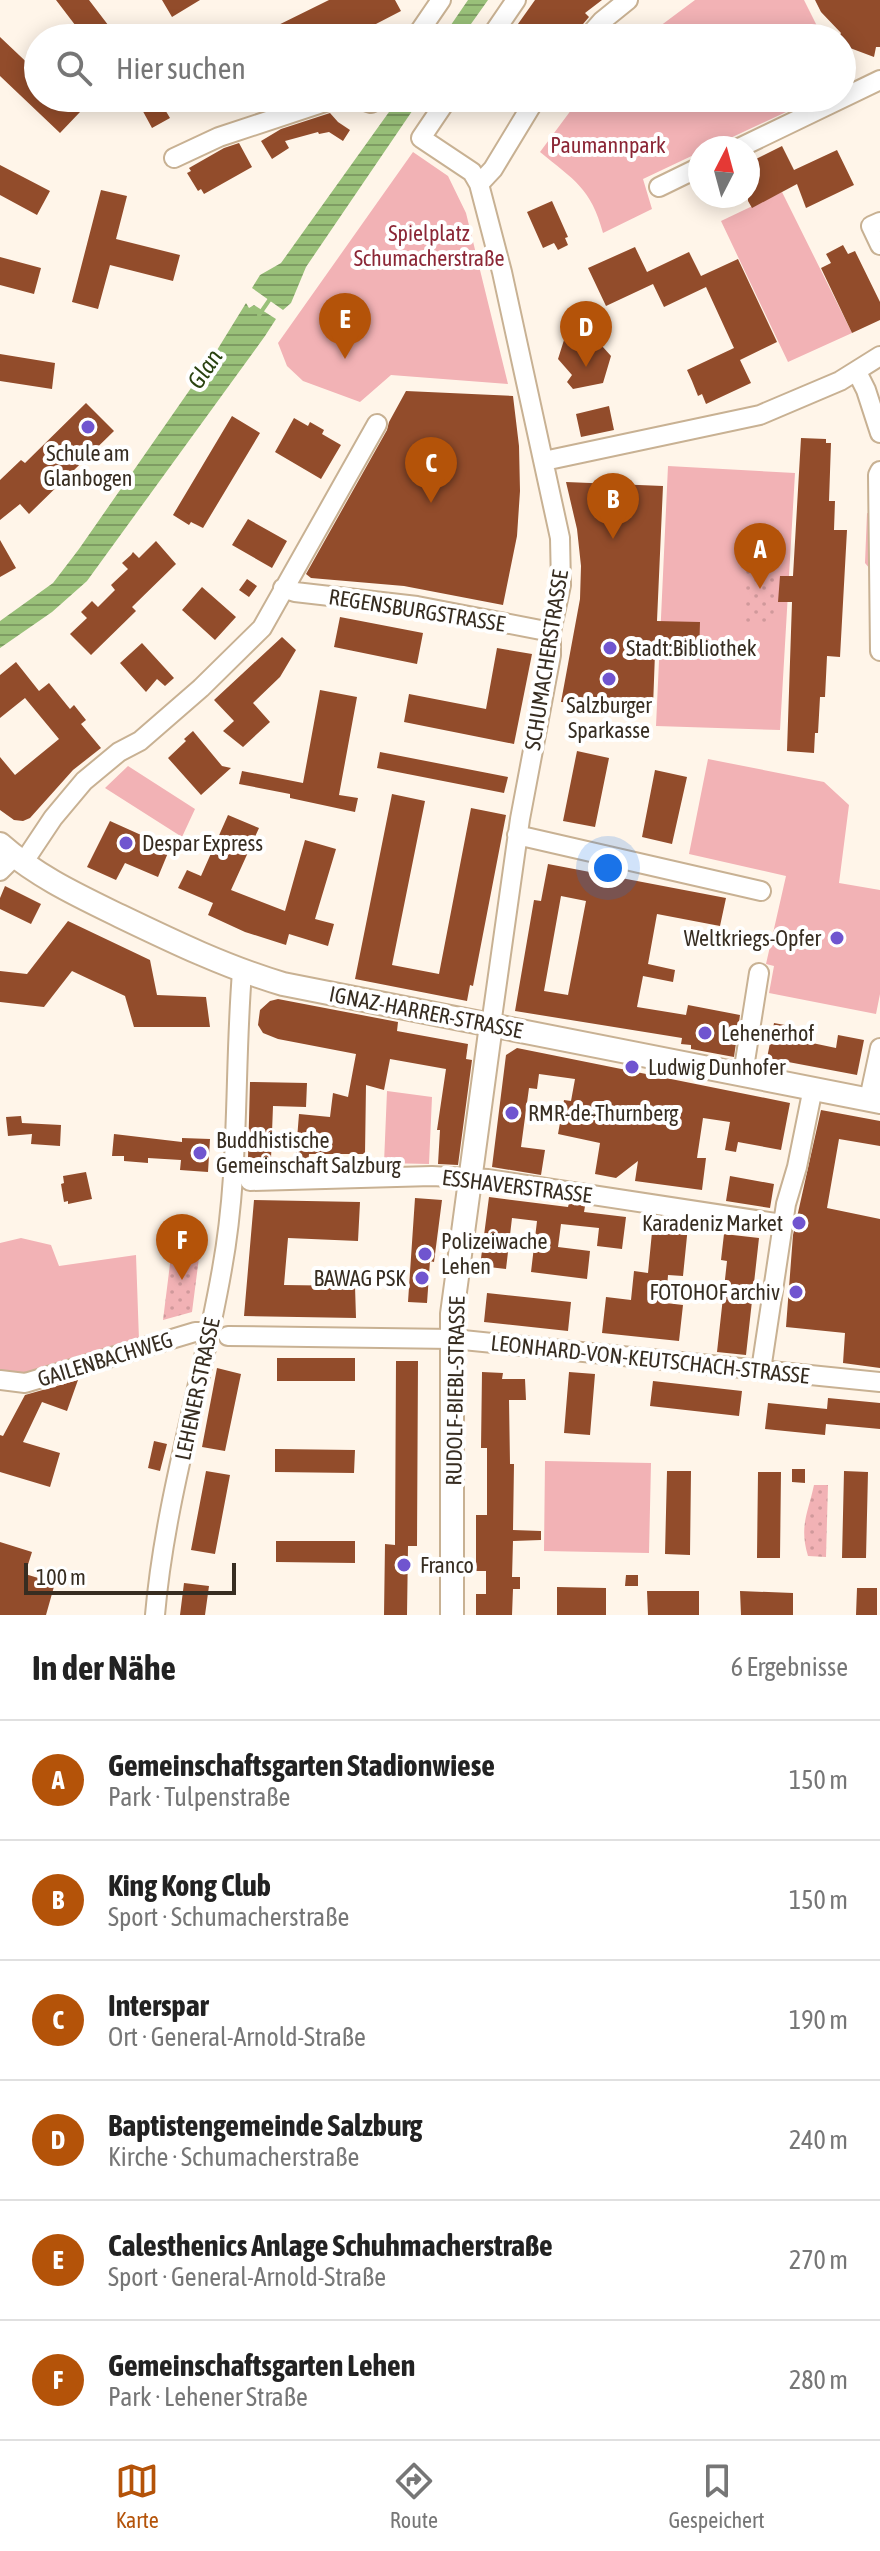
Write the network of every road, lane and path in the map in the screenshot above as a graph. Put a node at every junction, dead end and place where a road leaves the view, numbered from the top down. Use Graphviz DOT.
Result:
graph roads {
  1 [pos="441,0"];
  2 [pos="516,0"];
  3 [pos="628,0"];
  4 [pos="425,24"];
  5 [pos="500,24"];
  6 [pos="599,24"];
  7 [pos="880,80"];
  8 [pos="856,92"];
  9 [pos="294,112"];
  10 [pos="439,112"];
  11 [pos="528,112"];
  12 [pos="814,112"];
  13 [pos="760,138"];
  14 [pos="174,158"];
  15 [pos="688,173"];
  16 [pos="479,184"];
  17 [pos="659,187"];
  18 [pos="880,222"];
  19 [pos="880,245"];
  20 [pos="880,356"];
  21 [pos="857,372"];
  22 [pos="377,424"];
  23 [pos="880,433"];
  24 [pos="544,461"];
  25 [pos="880,471"];
  26 [pos="283,588"];
  27 [pos="551,632"];
  28 [pos="880,650"];
  29 [pos="517,835"];
  30 [pos="9,859"];
  31 [pos="761,891"];
  32 [pos="242,972"];
  33 [pos="759,973"];
  34 [pos="491,1025"];
  35 [pos="880,1048"];
  36 [pos="743,1074"];
  37 [pos="813,1088"];
  38 [pos="874,1101"];
  39 [pos="472,1178"];
  40 [pos="250,1181"];
  41 [pos="782,1224"];
  42 [pos="218,1334"];
  43 [pos="453,1339"];
  44 [pos="761,1370"];
  45 [pos="0,1380"];
  46 [pos="880,1382"];
  47 [pos="155,1615"];
  48 [pos="452,1615"];
  1 -- 4 [label="street"];
  2 -- 5 [label="street"];
  3 -- 6 [label="street"];
  7 -- 8 [label="street"];
  9 -- 14 [label="street"];
  10 -- 16 [label="street"];
  11 -- 16 [label="street"];
  12 -- 13 [label="street"];
  15 -- 17 [label="street"];
  16 -- 24 [label="street, SCHUMACHERSTRASSE"];
  18 -- 19 [label="street"];
  20 -- 21 [label="street"];
  21 -- 23 [label="street"];
  21 -- 24 [label="street"];
  22 -- 26 [label="street"];
  24 -- 27 [label="street, SCHUMACHERSTRASSE"];
  25 -- 28 [label="street"];
  26 -- 27 [label="street, REGENSBURGSTRASSE"];
  26 -- 30 [label="street"];
  27 -- 29 [label="street, SCHUMACHERSTRASSE"];
  29 -- 31 [label="street"];
  29 -- 34 [label="street, SCHUMACHERSTRASSE"];
  30 -- 32 [label="main road, IGNAZ-HARRER-STRASSE"];
  32 -- 34 [label="main road, IGNAZ-HARRER-STRASSE"];
  32 -- 42 [label="street, LEHENER STRASSE"];
  33 -- 36 [label="street"];
  34 -- 36 [label="main road, IGNAZ-HARRER-STRASSE"];
  34 -- 39 [label="main road, RUDOLF-BIEBL-STRASSE"];
  35 -- 38 [label="street"];
  36 -- 37 [label="main road, IGNAZ-HARRER-STRASSE"];
  37 -- 38 [label="main road, IGNAZ-HARRER-STRASSE"];
  37 -- 41 [label="street"];
  39 -- 40 [label="street, ESSHAVERSTRASSE"];
  39 -- 41 [label="street, ESSHAVERSTRASSE"];
  39 -- 43 [label="main road, RUDOLF-BIEBL-STRASSE"];
  41 -- 44 [label="street"];
  42 -- 43 [label="street, LEONHARD-VON-KEUTSCHACH-STRASSE"];
  42 -- 45 [label="street, GAILENBACHWEG"];
  42 -- 47 [label="street, LEHENER STRASSE"];
  43 -- 44 [label="street, LEONHARD-VON-KEUTSCHACH-STRASSE"];
  43 -- 48 [label="main road, RUDOLF-BIEBL-STRASSE"];
  44 -- 46 [label="street, LEONHARD-VON-KEUTSCHACH-STRASSE"];
}
